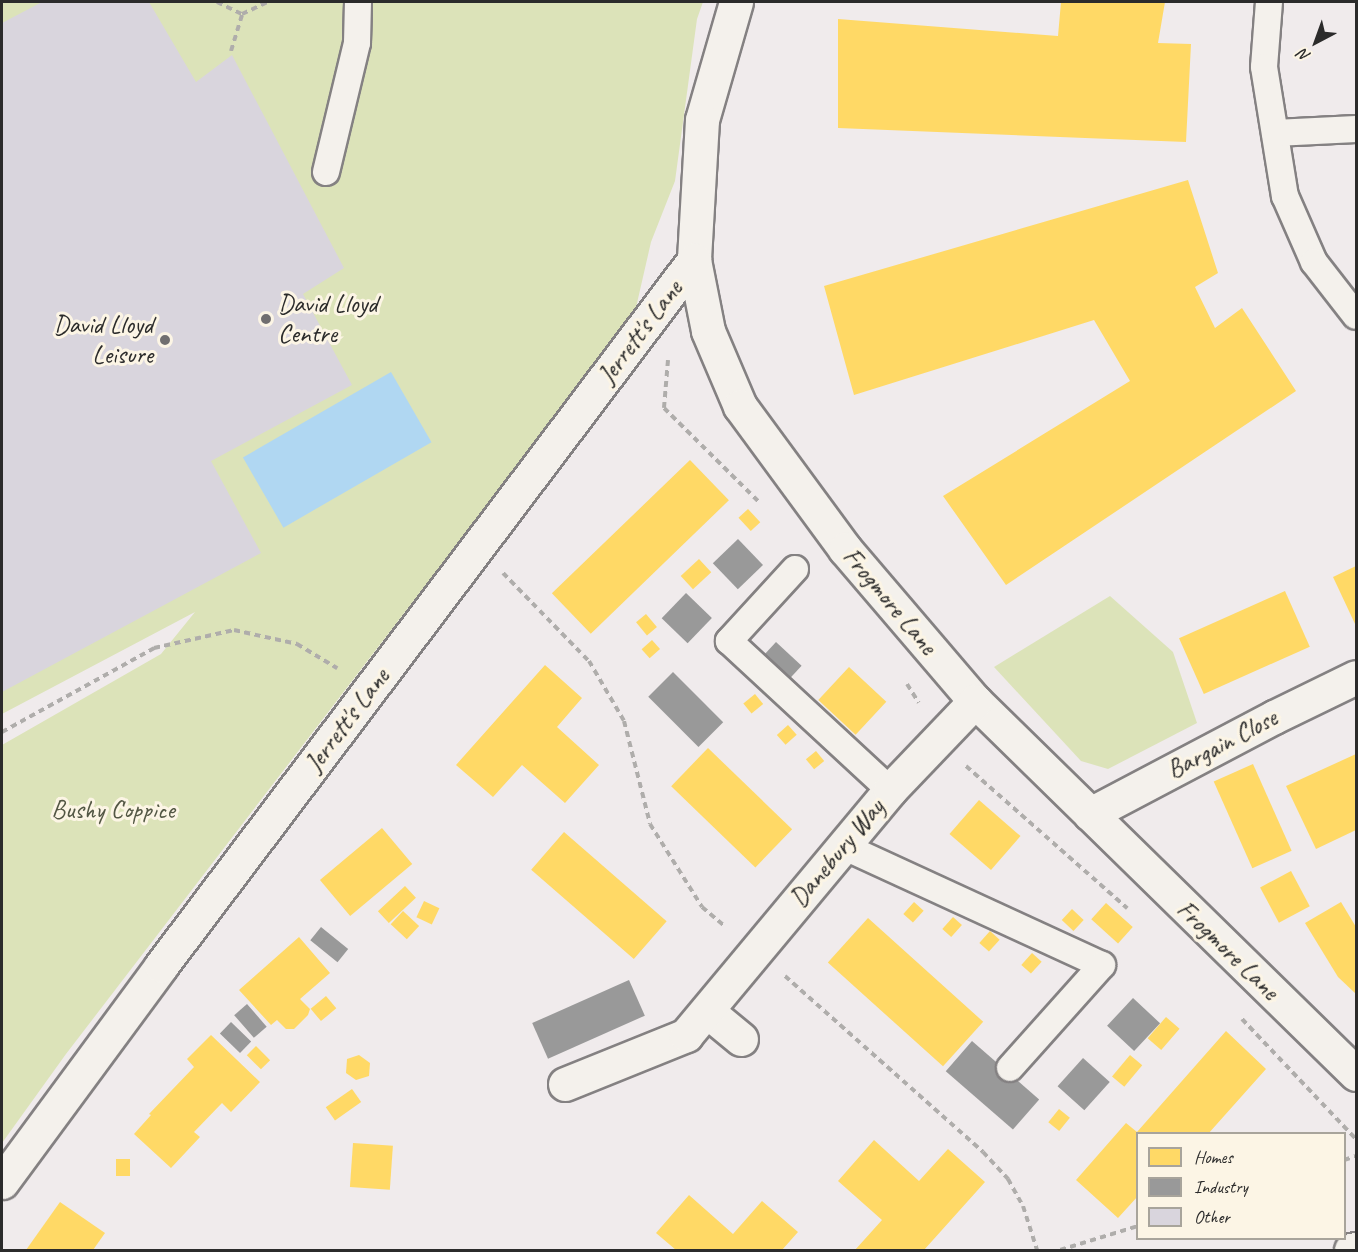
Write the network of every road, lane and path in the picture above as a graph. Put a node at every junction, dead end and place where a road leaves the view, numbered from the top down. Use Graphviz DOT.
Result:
graph roads {
  1 [pos="218,2"];
  2 [pos="268,2"];
  3 [pos="358,2"];
  4 [pos="735,2"];
  5 [pos="1269,2"];
  6 [pos="242,14"];
  7 [pos="231,51"];
  8 [pos="1356,129"];
  9 [pos="1275,133"];
  10 [pos="326,172"];
  11 [pos="694,260"];
  12 [pos="1356,316"];
  13 [pos="477,548"];
  14 [pos="795,569"];
  15 [pos="1356,677"];
  16 [pos="371,689"];
  17 [pos="975,701"];
  18 [pos="2,732"];
  19 [pos="940,737"];
  20 [pos="890,790"];
  21 [pos="1090,814"];
  22 [pos="843,846"];
  23 [pos="1128,909"];
  24 [pos="756,950"];
  25 [pos="1237,1010"];
  26 [pos="707,1011"];
  27 [pos="741,1039"];
  28 [pos="1011,1068"];
  29 [pos="1356,1074"];
  30 [pos="565,1084"];
  31 [pos="1356,1139"];
  32 [pos="2,1182"];
  33 [pos="1136,1226"];
  34 [pos="1356,1249"];
  35 [pos="1038,1251"];
  36 [pos="1060,1251"];
  37 [pos="1351,1251"];
  1 -- 6 [label="path"];
  2 -- 6 [label="path"];
  3 -- 10 [label="lane"];
  4 -- 11 [label="street, Frogmore Lane"];
  5 -- 9 [label="lane"];
  6 -- 7 [label="path"];
  8 -- 9 [label="lane"];
  9 -- 12 [label="lane"];
  11 -- 13 [label="street, Jerrett's Lane"];
  11 -- 17 [label="street, Frogmore Lane"];
  13 -- 16 [label="street, Jerrett's Lane"];
  13 -- 24 [label="path"];
  14 -- 20 [label="lane"];
  15 -- 21 [label="street, Bargain Close"];
  16 -- 18 [label="path"];
  16 -- 32 [label="street, Jerrett's Lane"];
  17 -- 19 [label="street, Danebury Way"];
  17 -- 21 [label="street, Frogmore Lane"];
  19 -- 20 [label="street, Danebury Way"];
  19 -- 23 [label="path"];
  20 -- 22 [label="street, Danebury Way"];
  21 -- 29 [label="street, Frogmore Lane"];
  22 -- 24 [label="street, Danebury Way"];
  22 -- 28 [label="lane"];
  24 -- 26 [label="street, Danebury Way"];
  24 -- 35 [label="path"];
  25 -- 31 [label="path"];
  26 -- 27 [label="street"];
  26 -- 30 [label="street, Danebury Way"];
  33 -- 36 [label="path"];
  34 -- 37 [label="street"];
}
